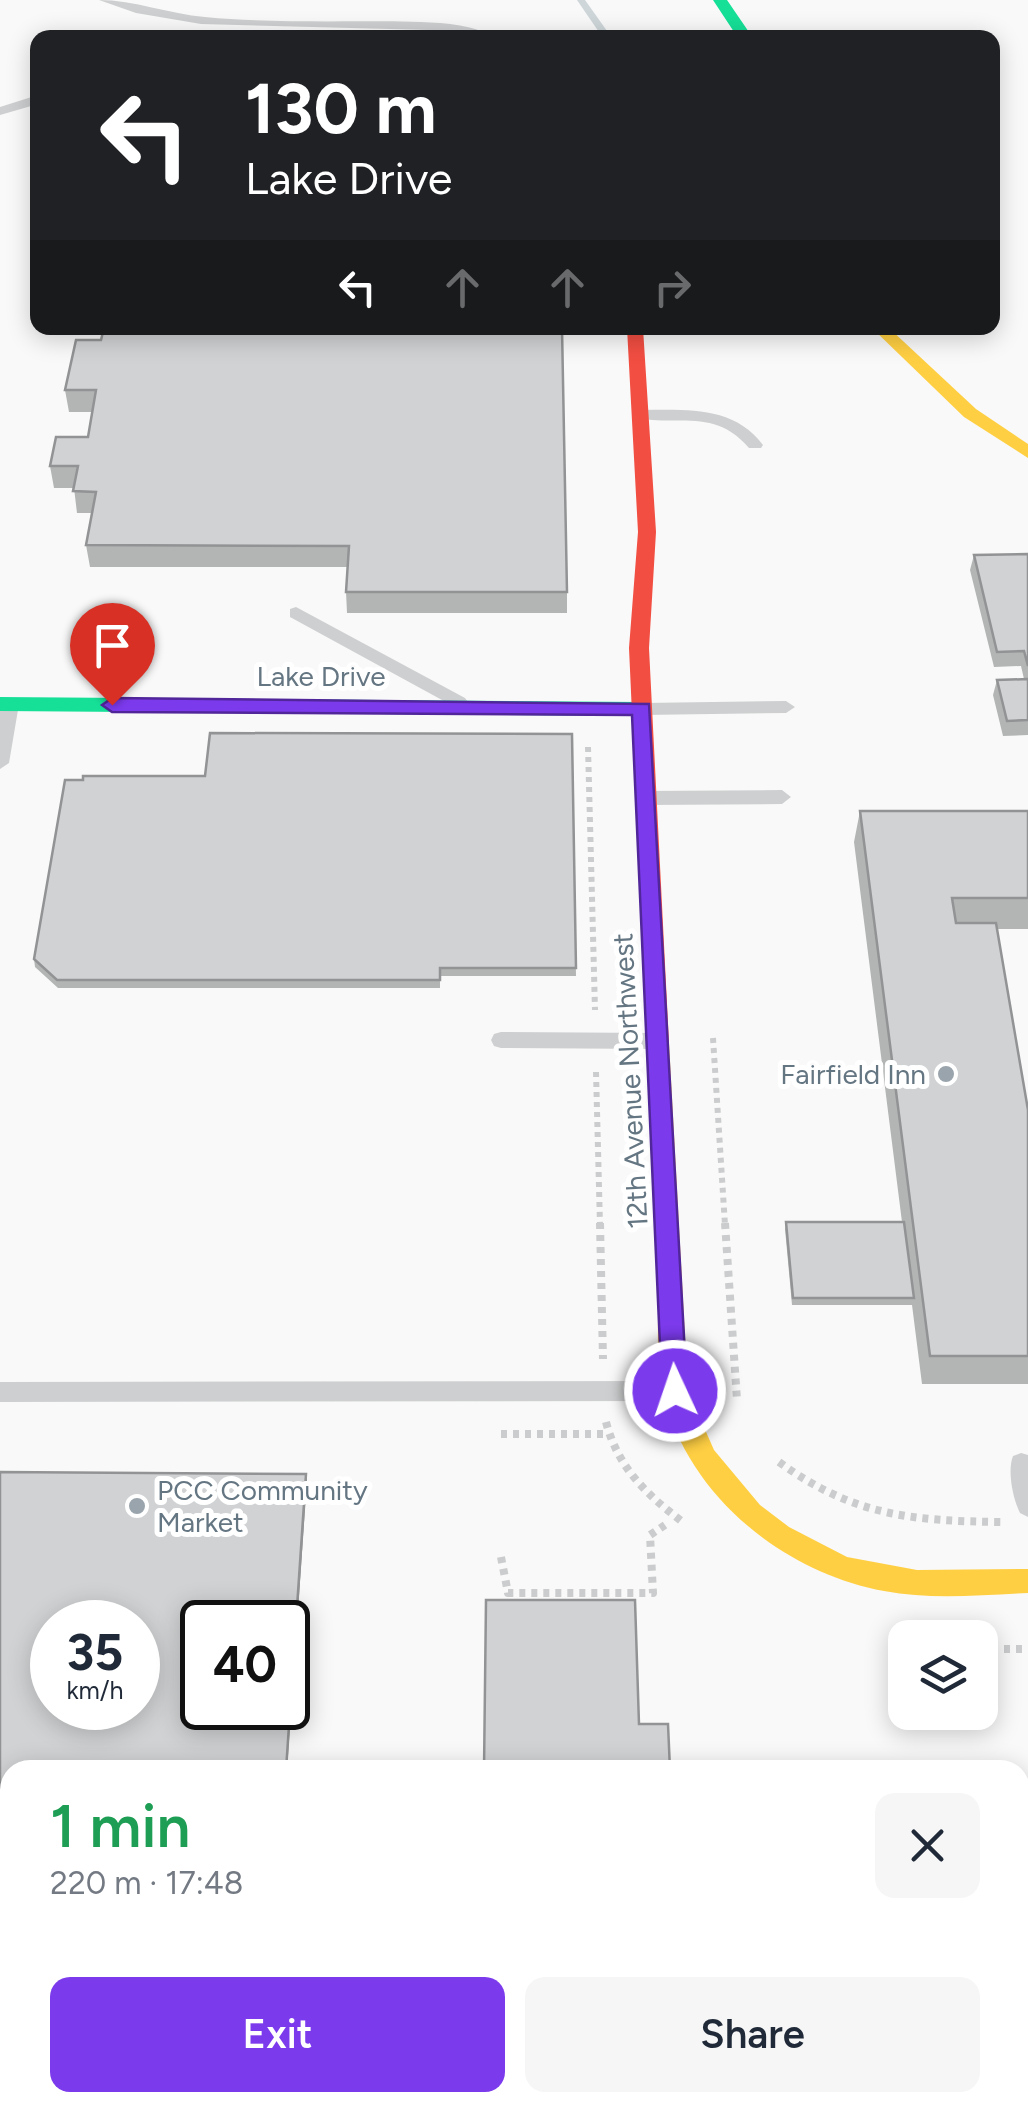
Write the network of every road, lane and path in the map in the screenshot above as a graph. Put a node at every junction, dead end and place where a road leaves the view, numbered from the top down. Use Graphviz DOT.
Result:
graph roads {
  1 [pos="105,0"];
  2 [pos="720,0"];
  3 [pos="448,30"];
  4 [pos="741,30"];
  5 [pos="30,102"];
  6 [pos="0,111"];
  7 [pos="636,335"];
  8 [pos="887,335"];
  9 [pos="640,414"];
  10 [pos="755,445"];
  11 [pos="1028,452"];
  12 [pos="296,613"];
  13 [pos="5,704"];
  14 [pos="786,707"];
  15 [pos="470,708"];
  16 [pos="642,708"];
  17 [pos="588,738"];
  18 [pos="0,763"];
  19 [pos="646,798"];
  20 [pos="782,798"];
  21 [pos="712,1025"];
  22 [pos="502,1040"];
  23 [pos="595,1041"];
  24 [pos="658,1041"];
  25 [pos="675,1391"];
  26 [pos="0,1392"];
  27 [pos="604,1392"];
  28 [pos="739,1410"];
  29 [pos="501,1434"];
  30 [pos="608,1434"];
  31 [pos="765,1451"];
  32 [pos="1022,1463"];
  33 [pos="639,1488"];
  34 [pos="1028,1506"];
  35 [pos="1009,1522"];
  36 [pos="665,1525"];
  37 [pos="501,1557"];
  38 [pos="1028,1582"];
  39 [pos="998,1649"];
  40 [pos="1028,1649"];
  1 -- 3 [label="lane"];
  2 -- 4 [label="main road"];
  5 -- 6 [label="lane"];
  7 -- 9 [label="main road, 12th Avenue Northwest"];
  8 -- 11 [label="main road"];
  9 -- 10 [label="lane"];
  9 -- 16 [label="main road, 12th Avenue Northwest"];
  12 -- 15 [label="lane"];
  13 -- 15 [label="main road, Lake Drive"];
  13 -- 18 [label="lane"];
  14 -- 16 [label="lane"];
  15 -- 16 [label="main road, Lake Drive"];
  16 -- 19 [label="main road, 12th Avenue Northwest"];
  17 -- 23 [label="path"];
  19 -- 20 [label="lane"];
  19 -- 24 [label="main road, 12th Avenue Northwest"];
  21 -- 28 [label="path"];
  22 -- 23 [label="lane"];
  23 -- 24 [label="lane"];
  23 -- 27 [label="path"];
  24 -- 25 [label="main road, 12th Avenue Northwest"];
  25 -- 27 [label="lane"];
  25 -- 38 [label="main road, 12th Avenue Northwest"];
  26 -- 27 [label="lane"];
  27 -- 30 [label="path"];
  29 -- 30 [label="path"];
  30 -- 33 [label="path"];
  31 -- 35 [label="path"];
  32 -- 34 [label="lane"];
  36 -- 37 [label="path"];
  39 -- 40 [label="path"];
}
